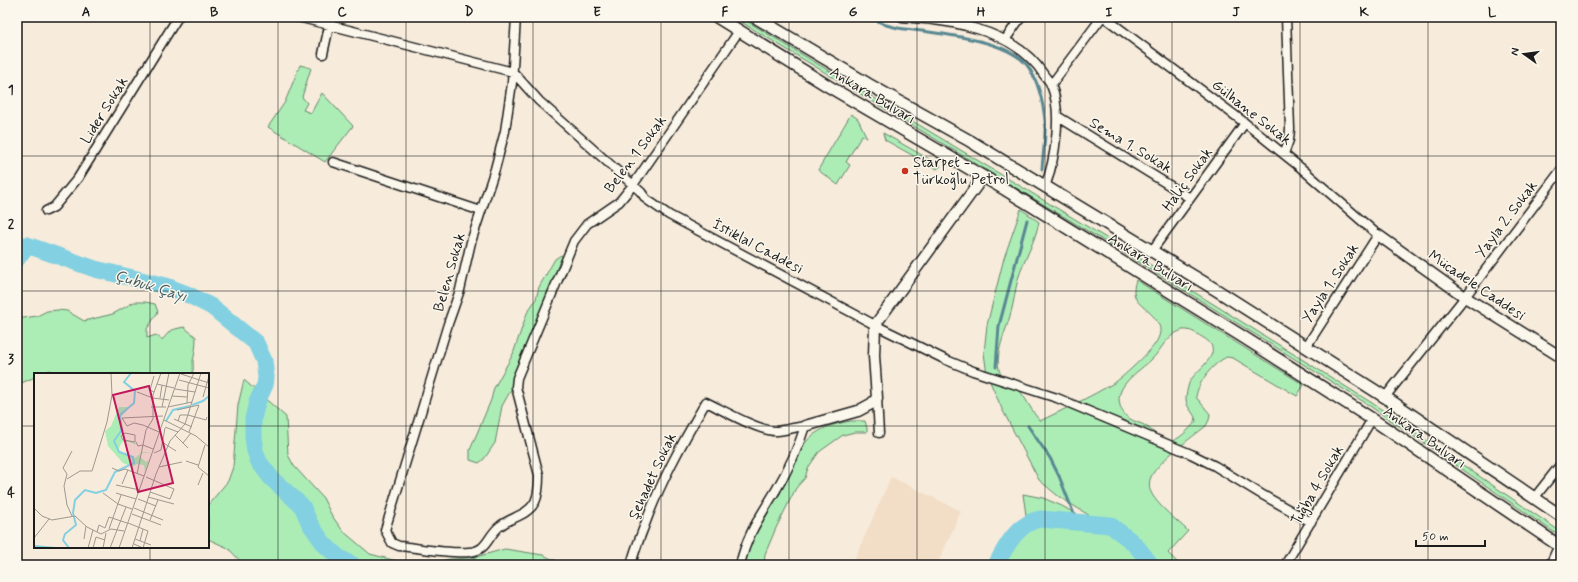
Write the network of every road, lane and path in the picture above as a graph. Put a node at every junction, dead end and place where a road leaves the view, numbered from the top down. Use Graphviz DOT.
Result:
graph roads {
  1 [pos="178,17"];
  2 [pos="298,17"];
  3 [pos="331,17"];
  4 [pos="516,17"];
  5 [pos="717,17"];
  6 [pos="755,17"];
  7 [pos="902,17"];
  8 [pos="1021,17"];
  9 [pos="1103,17"];
  10 [pos="1286,17"];
  11 [pos="329,26"];
  12 [pos="739,31"];
  13 [pos="1005,40"];
  14 [pos="323,54"];
  15 [pos="513,72"];
  16 [pos="1051,85"];
  17 [pos="1057,116"];
  18 [pos="1245,123"];
  19 [pos="1284,154"];
  20 [pos="333,162"];
  21 [pos="1561,170"];
  22 [pos="982,176"];
  23 [pos="633,186"];
  24 [pos="1045,187"];
  25 [pos="1190,198"];
  26 [pos="46,211"];
  27 [pos="481,211"];
  28 [pos="1378,235"];
  29 [pos="1151,252"];
  30 [pos="1465,297"];
  31 [pos="875,325"];
  32 [pos="1306,347"];
  33 [pos="1561,357"];
  34 [pos="1385,397"];
  35 [pos="877,398"];
  36 [pos="1372,418"];
  37 [pos="805,426"];
  38 [pos="879,433"];
  39 [pos="1561,464"];
  40 [pos="1535,498"];
  41 [pos="1561,516"];
  42 [pos="1311,522"];
  43 [pos="385,530"];
  44 [pos="1560,546"];
  45 [pos="631,565"];
  46 [pos="740,565"];
  47 [pos="1285,565"];
  48 [pos="1550,565"];
  1 -- 26 [label="street, Lider Sokak"];
  2 -- 11 [label="street"];
  3 -- 11 [label="street"];
  4 -- 15 [label="street, Belen Sokak"];
  5 -- 12 [label="main road, Ankara Bulvarı"];
  6 -- 24 [label="main road, Ankara Bulvarı"];
  7 -- 13 [label="street"];
  8 -- 13 [label="street"];
  9 -- 16 [label="street"];
  9 -- 18 [label="street, Gülhane Sokak"];
  10 -- 19 [label="street"];
  11 -- 14 [label="street"];
  11 -- 15 [label="street"];
  12 -- 22 [label="main road, Ankara Bulvarı"];
  12 -- 23 [label="street, Belen 1 Sokak"];
  13 -- 16 [label="street"];
  15 -- 23 [label="street, İstiklal Caddesi"];
  15 -- 27 [label="street, Belen Sokak"];
  16 -- 17 [label="street"];
  17 -- 24 [label="street"];
  17 -- 25 [label="street, Sema 1. Sokak"];
  18 -- 19 [label="street, Gülhane Sokak"];
  18 -- 25 [label="street, Haliç Sokak"];
  19 -- 28 [label="street, Gülhane Sokak"];
  20 -- 27 [label="street"];
  21 -- 30 [label="street, Yayla 2. Sokak"];
  22 -- 31 [label="street"];
  22 -- 36 [label="main road, Ankara Bulvarı"];
  23 -- 31 [label="street, İstiklal Caddesi"];
  23 -- 43 [label="street, Belen 1 Sokak"];
  24 -- 29 [label="main road, Ankara Bulvarı"];
  25 -- 29 [label="street, Haliç Sokak"];
  27 -- 43 [label="street, Belen Sokak"];
  28 -- 30 [label="street, Mücadele Caddesi"];
  28 -- 32 [label="street, Yayla 1. Sokak"];
  29 -- 32 [label="main road, Ankara Bulvarı"];
  30 -- 33 [label="street, Mücadele Caddesi"];
  30 -- 34 [label="street, Yayla 2. Sokak"];
  31 -- 35 [label="street"];
  31 -- 42 [label="street, İstiklal Caddesi"];
  32 -- 34 [label="main road, Ankara Bulvarı"];
  34 -- 40 [label="main road, Ankara Bulvarı"];
  35 -- 37 [label="street"];
  35 -- 38 [label="street"];
  36 -- 42 [label="street, Tuğba 4 Sokak"];
  36 -- 44 [label="main road, Ankara Bulvarı"];
  37 -- 45 [label="street, Şehadet Sokak"];
  37 -- 46 [label="street"];
  39 -- 40 [label="street"];
  40 -- 41 [label="main road, Ankara Bulvarı"];
  42 -- 47 [label="street, Tuğba 4 Sokak"];
  44 -- 48 [label="street"];
}
